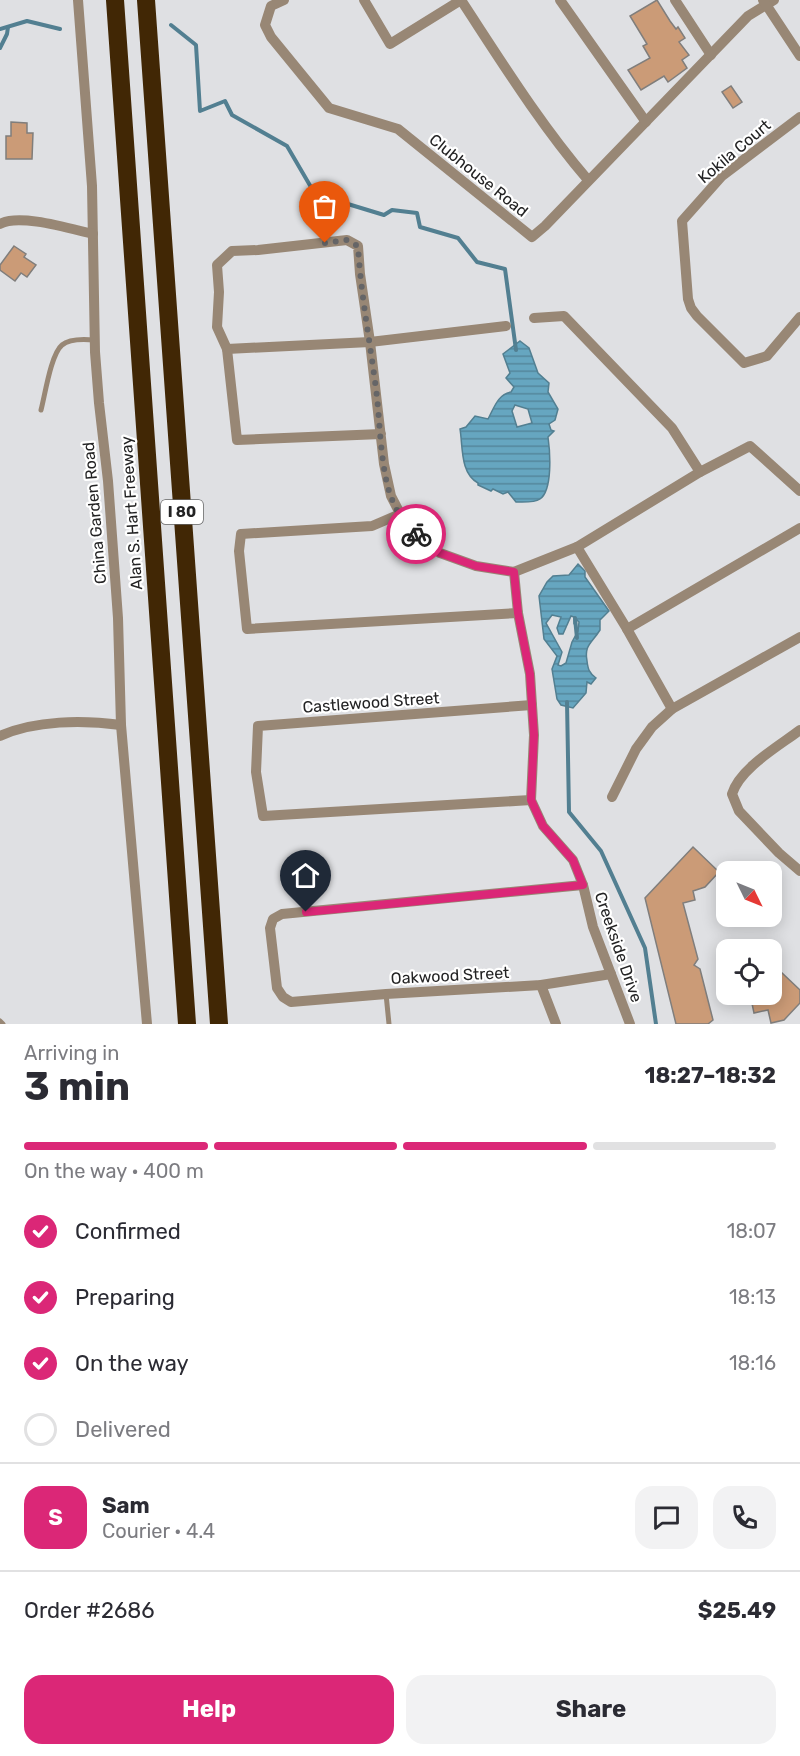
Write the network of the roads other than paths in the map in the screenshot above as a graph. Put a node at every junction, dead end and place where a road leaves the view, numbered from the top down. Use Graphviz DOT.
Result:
graph roads {
  1 [pos="78,0"];
  2 [pos="115,0"];
  3 [pos="146,0"];
  4 [pos="284,0"];
  5 [pos="364,0"];
  6 [pos="461,0"];
  7 [pos="560,0"];
  8 [pos="675,0"];
  9 [pos="768,2"];
  10 [pos="711,55"];
  11 [pos="800,56"];
  12 [pos="800,117"];
  13 [pos="646,122"];
  14 [pos="588,180"];
  15 [pos="0,224"];
  16 [pos="93,234"];
  17 [pos="800,317"];
  18 [pos="534,318"];
  19 [pos="506,326"];
  20 [pos="95,340"];
  21 [pos="370,342"];
  22 [pos="227,349"];
  23 [pos="41,410"];
  24 [pos="381,434"];
  25 [pos="700,472"];
  26 [pos="800,491"];
  27 [pos="400,513"];
  28 [pos="800,528"];
  29 [pos="577,547"];
  30 [pos="514,572"];
  31 [pos="518,613"];
  32 [pos="627,629"];
  33 [pos="800,637"];
  34 [pos="532,705"];
  35 [pos="672,709"];
  36 [pos="121,724"];
  37 [pos="800,730"];
  38 [pos="0,736"];
  39 [pos="612,797"];
  40 [pos="531,800"];
  41 [pos="800,871"];
  42 [pos="583,885"];
  43 [pos="610,974"];
  44 [pos="541,985"];
  45 [pos="386,994"];
  46 [pos="0,1021"];
  47 [pos="3,1024"];
  48 [pos="147,1024"];
  49 [pos="187,1024"];
  50 [pos="219,1024"];
  51 [pos="389,1024"];
  52 [pos="556,1024"];
  53 [pos="630,1024"];
  1 -- 16 [label="street, China Garden Road"];
  2 -- 49 [label="highway, Alan S. Hart Freeway / I 80"];
  3 -- 50 [label="highway, I 80"];
  4 -- 14 [label="street, Clubhouse Road"];
  5 -- 6 [label="street"];
  6 -- 14 [label="street"];
  7 -- 13 [label="street"];
  8 -- 10 [label="street"];
  9 -- 10 [label="street, Clubhouse Road"];
  9 -- 11 [label="street"];
  10 -- 13 [label="street, Clubhouse Road"];
  12 -- 17 [label="street, Kokila Court"];
  13 -- 14 [label="street, Clubhouse Road"];
  15 -- 16 [label="street"];
  16 -- 20 [label="street, China Garden Road"];
  18 -- 25 [label="street"];
  19 -- 21 [label="street"];
  20 -- 23 [label="lane"];
  20 -- 36 [label="street, China Garden Road"];
  21 -- 22 [label="street"];
  21 -- 22 [label="street"];
  21 -- 24 [label="street"];
  22 -- 24 [label="street"];
  24 -- 27 [label="street"];
  25 -- 26 [label="street"];
  25 -- 29 [label="street"];
  27 -- 30 [label="street"];
  27 -- 31 [label="street"];
  28 -- 32 [label="street"];
  29 -- 30 [label="street"];
  29 -- 32 [label="street"];
  30 -- 31 [label="street, Creekside Drive"];
  31 -- 34 [label="street, Creekside Drive"];
  32 -- 35 [label="street"];
  33 -- 35 [label="street"];
  34 -- 40 [label="street, Creekside Drive"];
  34 -- 40 [label="street, Castlewood Street"];
  35 -- 39 [label="street"];
  36 -- 38 [label="street"];
  36 -- 48 [label="street, China Garden Road"];
  37 -- 41 [label="street"];
  40 -- 42 [label="street, Creekside Drive"];
  42 -- 43 [label="street, Creekside Drive"];
  42 -- 45 [label="street, Oakwood Street"];
  43 -- 44 [label="street, Oakwood Street"];
  43 -- 53 [label="street, Creekside Drive"];
  44 -- 45 [label="street, Oakwood Street"];
  44 -- 52 [label="street"];
  45 -- 51 [label="lane"];
  46 -- 47 [label="lane"];
}
